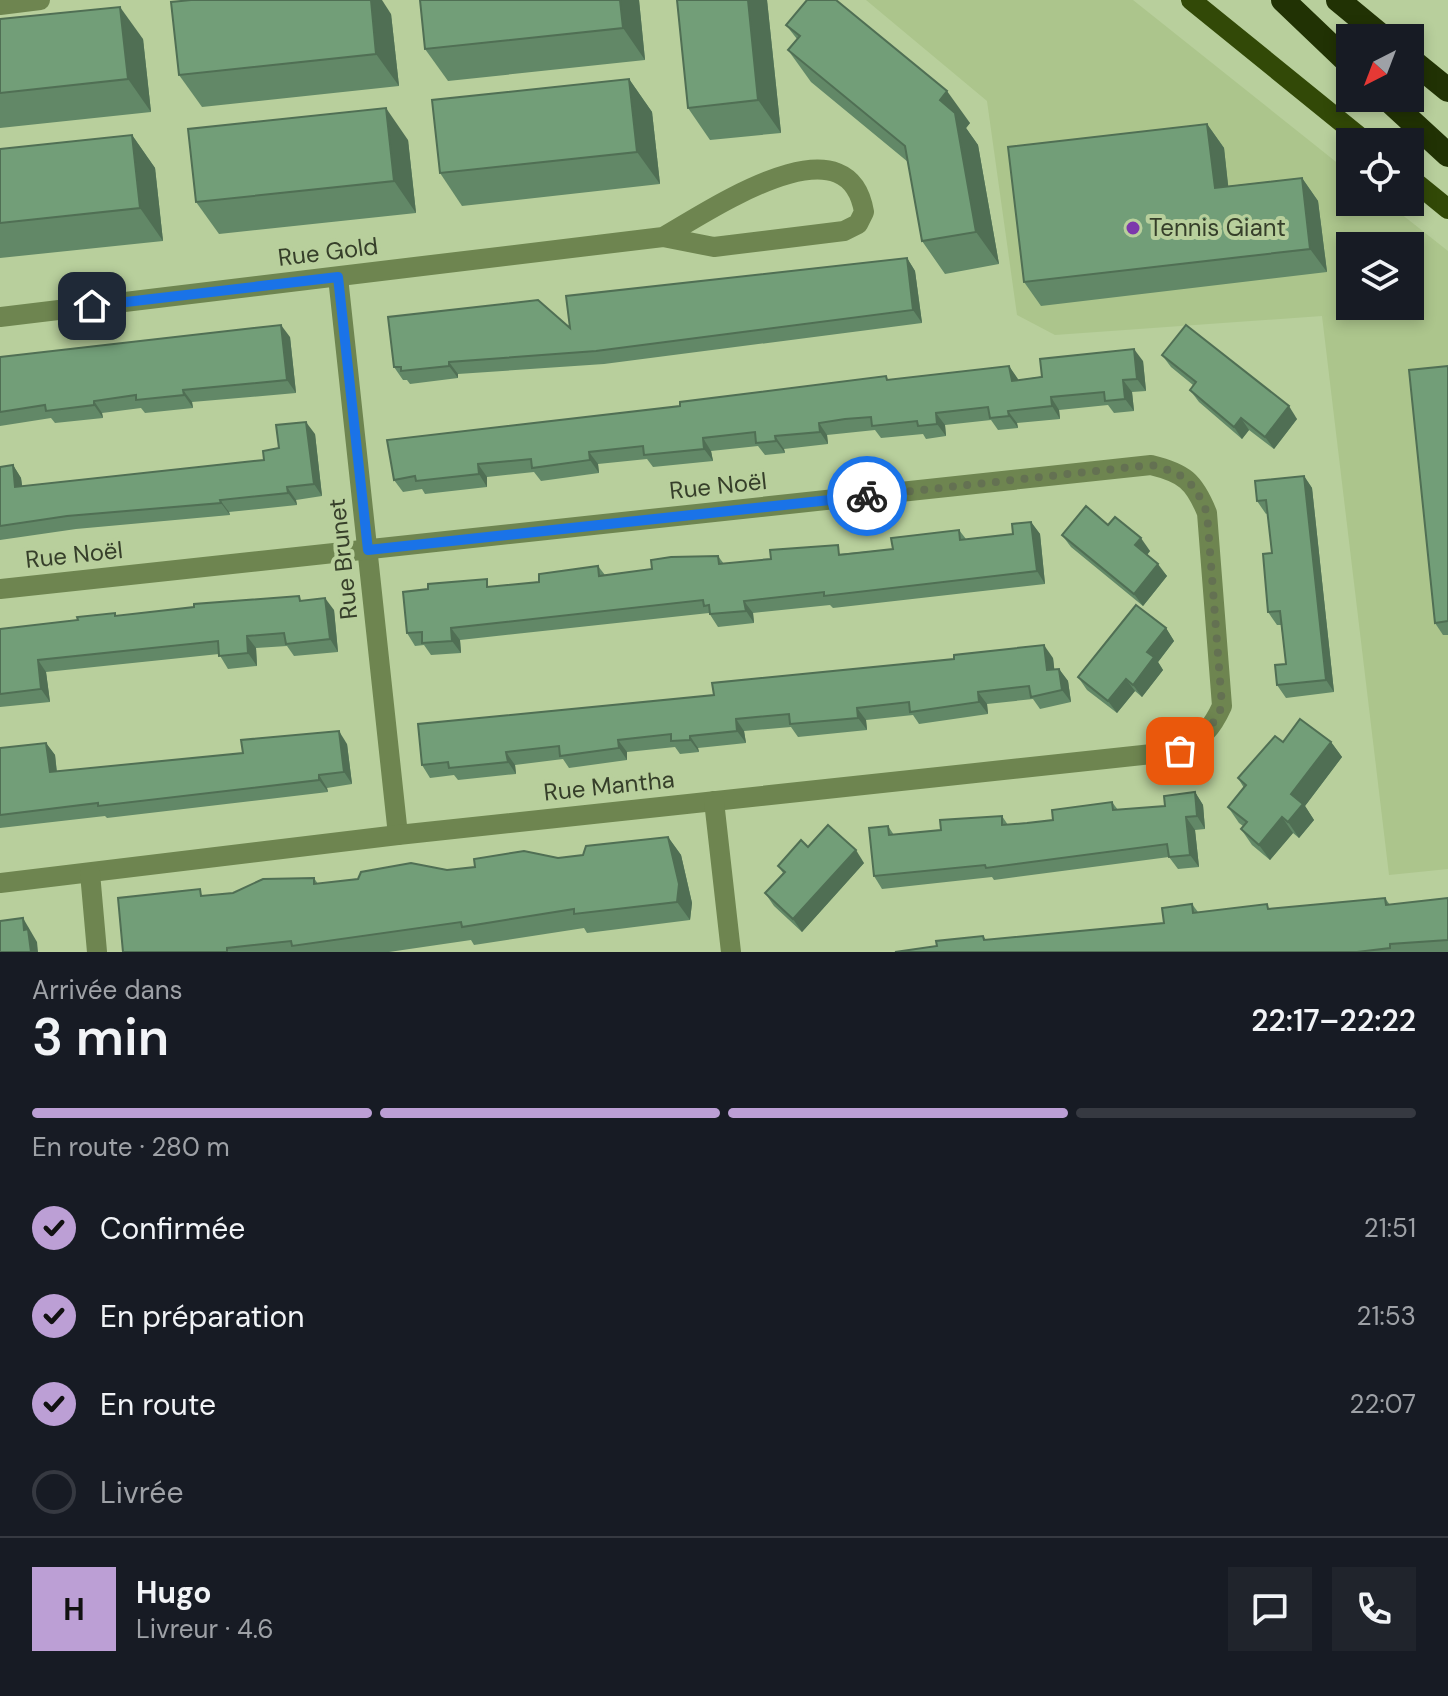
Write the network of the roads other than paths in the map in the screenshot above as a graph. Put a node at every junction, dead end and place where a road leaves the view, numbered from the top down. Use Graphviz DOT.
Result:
graph roads {
  1 [pos="40,0"];
  2 [pos="1191,0"];
  3 [pos="1283,0"];
  4 [pos="1338,0"];
  5 [pos="0,5"];
  6 [pos="1367,24"];
  7 [pos="1336,51"];
  8 [pos="1424,70"];
  9 [pos="1448,90"];
  10 [pos="1401,112"];
  11 [pos="1349,128"];
  12 [pos="1448,155"];
  13 [pos="1424,189"];
  14 [pos="1448,209"];
  15 [pos="663,237"];
  16 [pos="338,277"];
  17 [pos="0,317"];
  18 [pos="368,550"];
  19 [pos="0,589"];
  20 [pos="1214,724"];
  21 [pos="714,801"];
  22 [pos="398,835"];
  23 [pos="90,873"];
  24 [pos="0,883"];
  25 [pos="97,952"];
  26 [pos="731,952"];
  1 -- 5 [label="street"];
  2 -- 11 [label="main road"];
  3 -- 7 [label="highway"];
  4 -- 6 [label="highway"];
  8 -- 9 [label="highway"];
  10 -- 12 [label="highway"];
  13 -- 14 [label="main road"];
  15 -- 15 [label="street, Rue Gold"];
  15 -- 16 [label="street, Rue Gold"];
  16 -- 17 [label="street, Rue Gold"];
  16 -- 18 [label="street, Rue Brunet"];
  18 -- 19 [label="street, Rue Noël"];
  18 -- 20 [label="street, Rue Noël"];
  18 -- 22 [label="street, Rue Brunet"];
  20 -- 21 [label="street, Rue Mantha"];
  21 -- 22 [label="street, Rue Mantha"];
  21 -- 26 [label="street"];
  22 -- 23 [label="street, Rue Mantha"];
  23 -- 24 [label="street, Rue Mantha"];
  23 -- 25 [label="street"];
}
